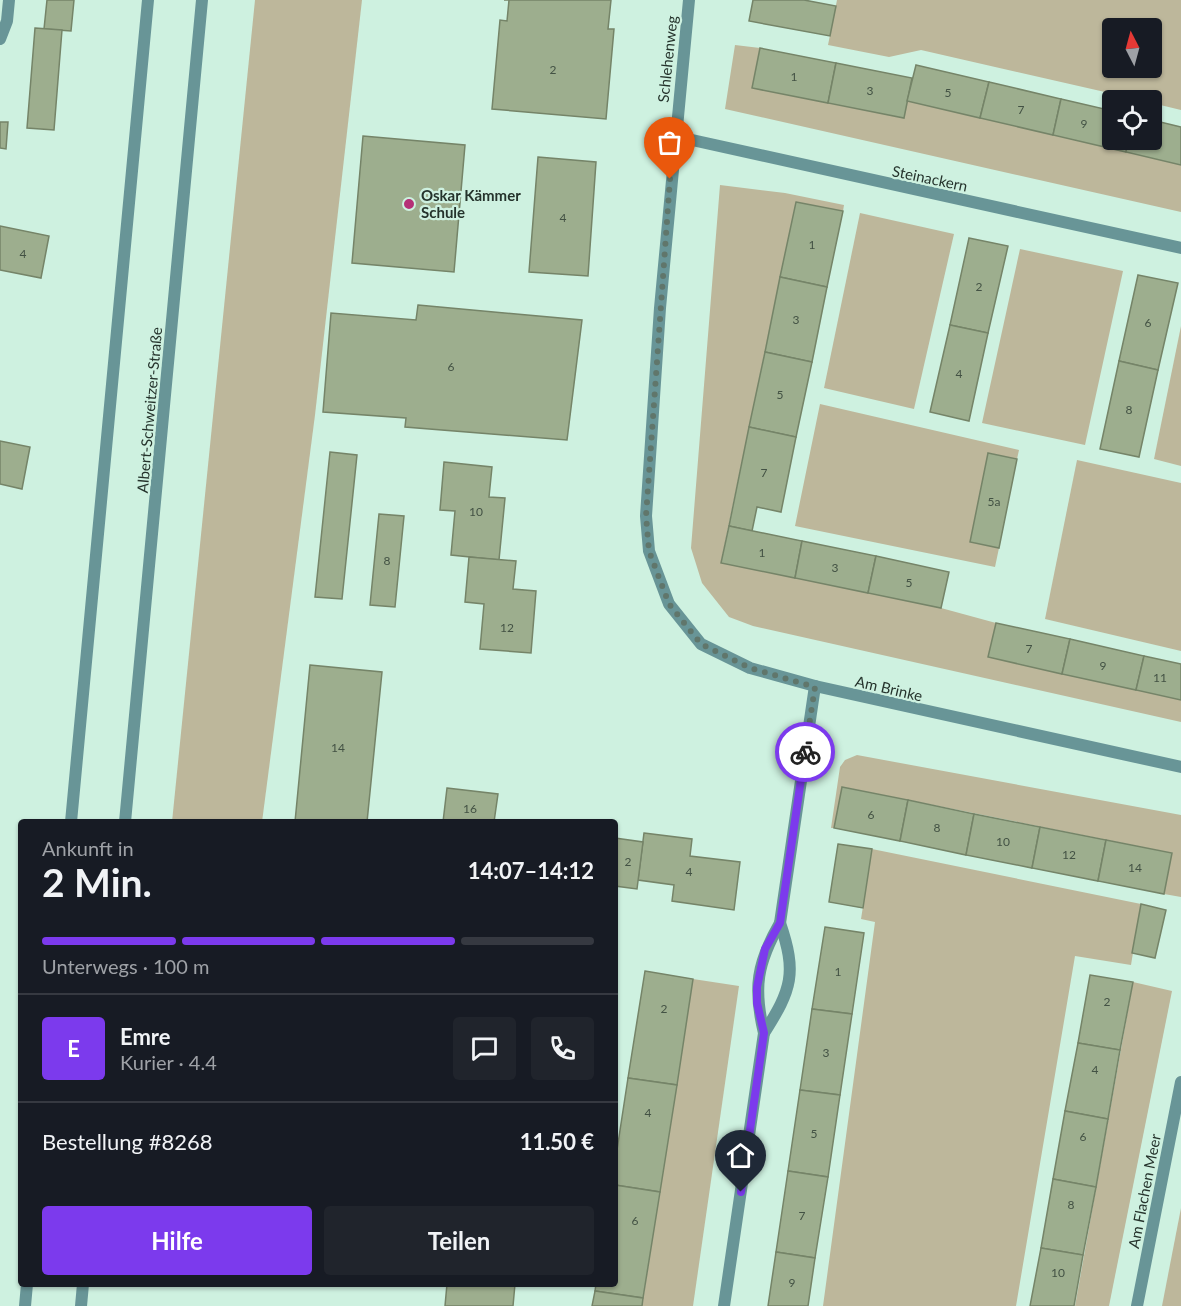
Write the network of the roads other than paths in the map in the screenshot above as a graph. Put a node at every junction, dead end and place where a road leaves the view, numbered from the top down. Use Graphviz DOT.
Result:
graph roads {
  1 [pos="9,0"];
  2 [pos="148,0"];
  3 [pos="202,0"];
  4 [pos="689,0"];
  5 [pos="0,39"];
  6 [pos="674,136"];
  7 [pos="1181,248"];
  8 [pos="649,551"];
  9 [pos="815,687"];
  10 [pos="1181,767"];
  11 [pos="71,819"];
  12 [pos="125,819"];
  13 [pos="780,923"];
  14 [pos="764,1033"];
  15 [pos="1181,1082"];
  16 [pos="27,1287"];
  17 [pos="83,1287"];
  18 [pos="25,1306"];
  19 [pos="81,1306"];
  20 [pos="724,1306"];
  21 [pos="1137,1306"];
  1 -- 5 [label="street"];
  2 -- 11 [label="street"];
  3 -- 12 [label="street, Albert-Schweitzer-Straße"];
  4 -- 6 [label="street, Schlehenweg"];
  6 -- 7 [label="street, Steinackern"];
  6 -- 8 [label="street, Schlehenweg"];
  8 -- 9 [label="street, Am Brinke"];
  9 -- 10 [label="street, Am Brinke"];
  9 -- 13 [label="street"];
  13 -- 14 [label="street"];
  13 -- 14 [label="street"];
  14 -- 20 [label="street"];
  15 -- 21 [label="street, Am Flachen Meer"];
  16 -- 18 [label="street"];
  17 -- 19 [label="street"];
}
